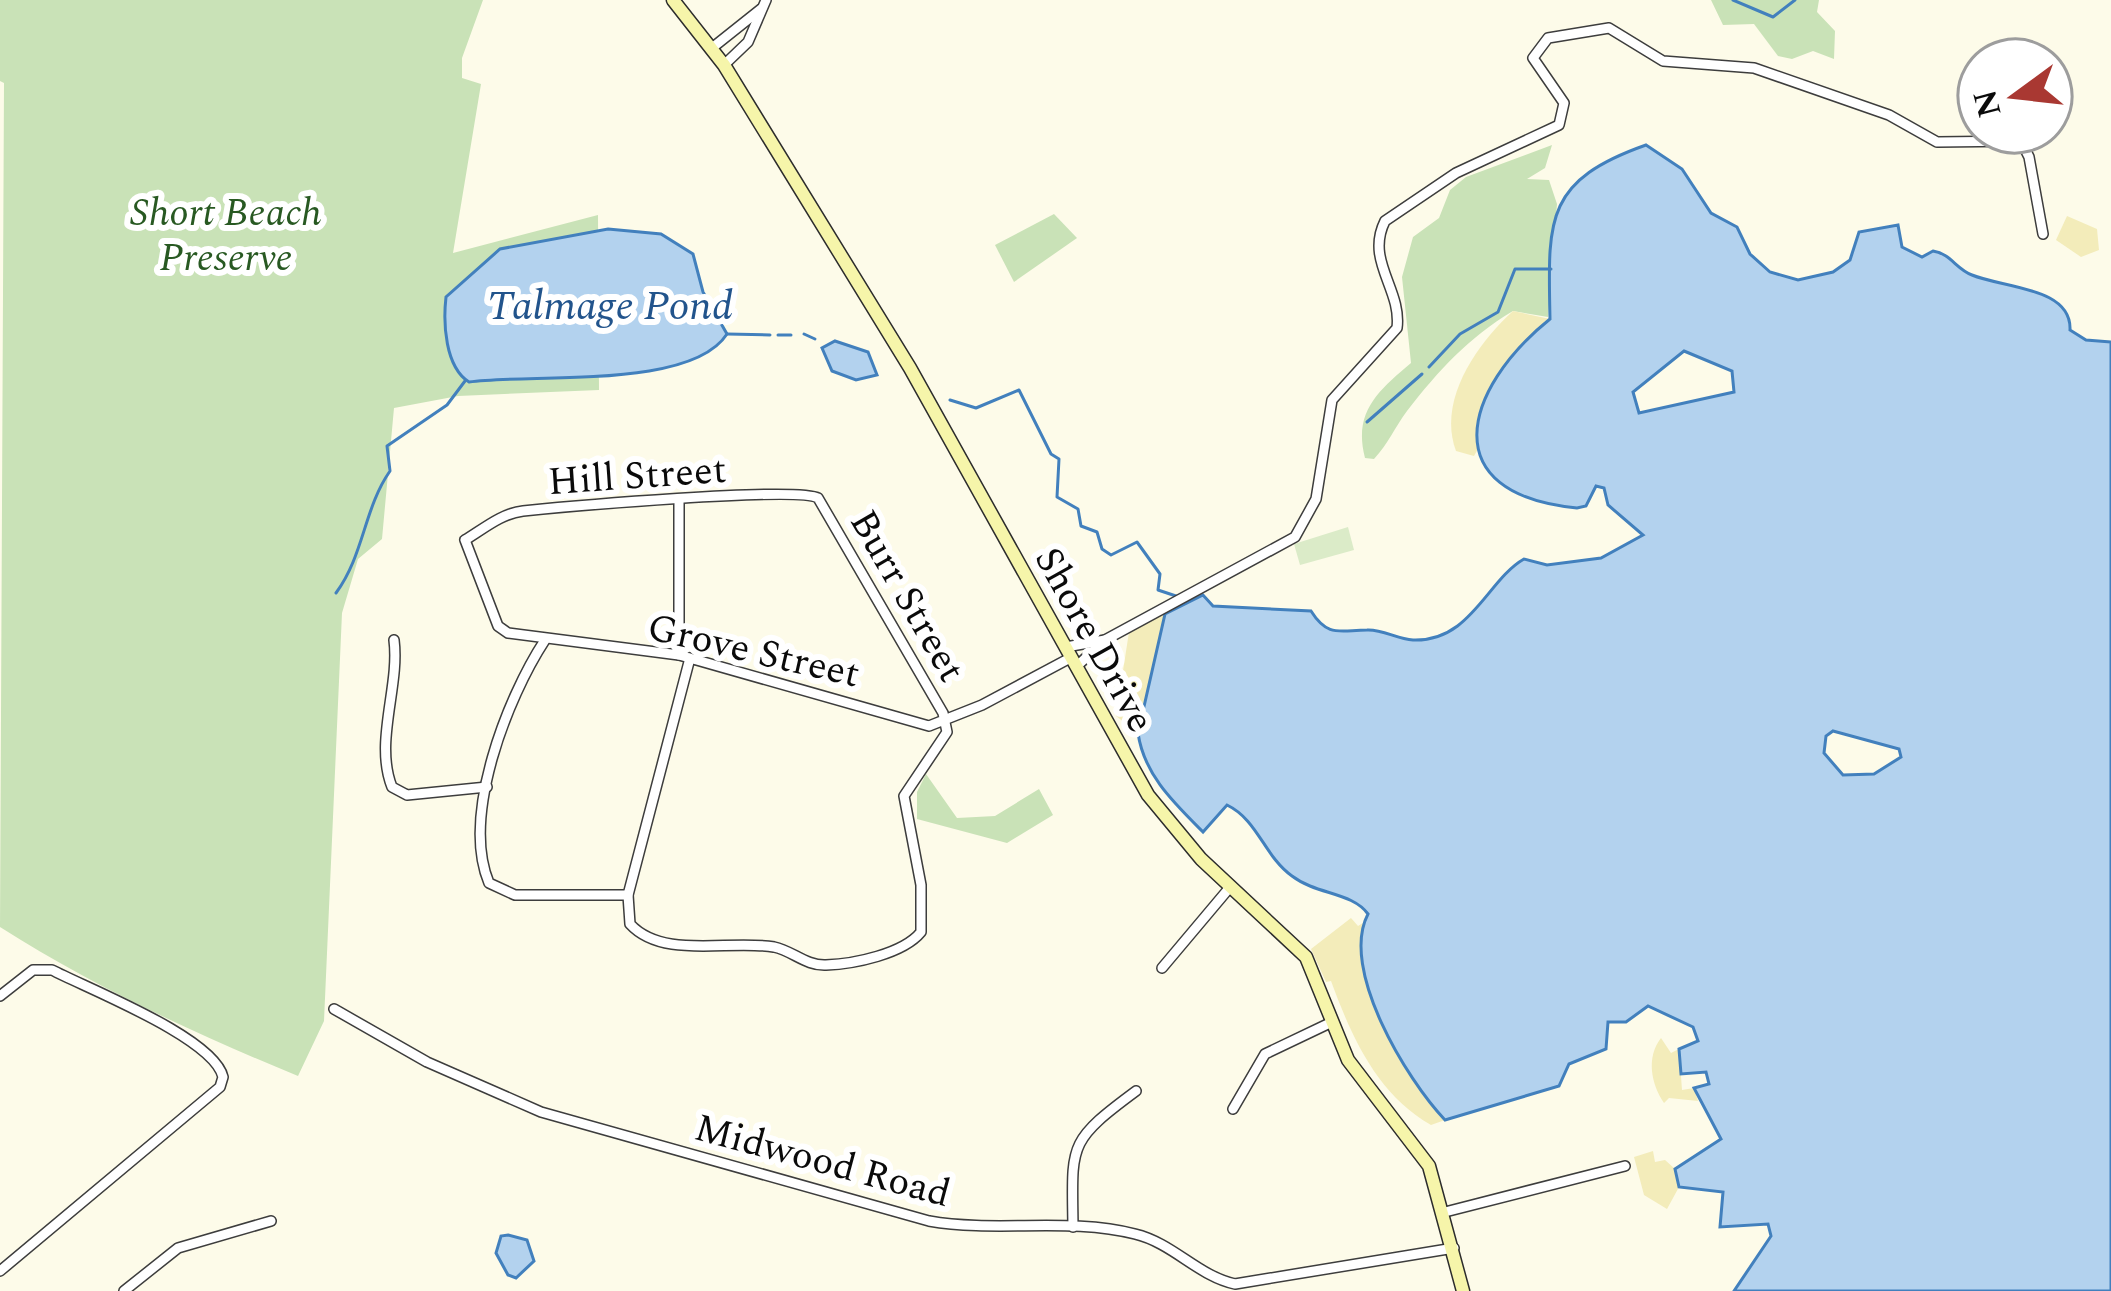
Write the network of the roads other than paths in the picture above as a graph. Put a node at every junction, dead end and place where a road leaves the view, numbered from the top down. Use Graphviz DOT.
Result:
graph roads {
  1 [pos="673,0"];
  2 [pos="763,4"];
  3 [pos="712,48"];
  4 [pos="724,65"];
  5 [pos="2043,234"];
  6 [pos="818,498"];
  7 [pos="679,502"];
  8 [pos="465,540"];
  9 [pos="394,640"];
  10 [pos="545,640"];
  11 [pos="1105,640"];
  12 [pos="685,656"];
  13 [pos="1072,657"];
  14 [pos="946,722"];
  15 [pos="487,787"];
  16 [pos="1231,886"];
  17 [pos="628,895"];
  18 [pos="1162,968"];
  19 [pos="0,996"];
  20 [pos="334,1009"];
  21 [pos="1332,1022"];
  22 [pos="1136,1091"];
  23 [pos="1233,1109"];
  24 [pos="1624,1166"];
  25 [pos="1445,1212"];
  26 [pos="271,1221"];
  27 [pos="1073,1227"];
  28 [pos="1454,1248"];
  29 [pos="0,1271"];
  30 [pos="124,1291"];
  31 [pos="1463,1291"];
  1 -- 3 [label="main road, Shore Drive"];
  2 -- 3 [label="street"];
  2 -- 4 [label="street"];
  3 -- 4 [label="main road, Shore Drive"];
  4 -- 13 [label="main road, Shore Drive"];
  5 -- 11 [label="street"];
  6 -- 7 [label="street, Hill Street"];
  6 -- 14 [label="street, Burr Street"];
  7 -- 8 [label="street, Hill Street"];
  7 -- 12 [label="street"];
  8 -- 10 [label="street, Grove Street"];
  9 -- 15 [label="street"];
  10 -- 12 [label="street, Grove Street"];
  10 -- 15 [label="street"];
  11 -- 13 [label="street"];
  11 -- 13 [label="street"];
  12 -- 14 [label="street, Grove Street"];
  12 -- 17 [label="street"];
  13 -- 14 [label="street"];
  13 -- 16 [label="main road, Shore Drive"];
  14 -- 17 [label="street"];
  15 -- 17 [label="street"];
  16 -- 18 [label="street"];
  16 -- 21 [label="main road, Shore Drive"];
  19 -- 29 [label="street"];
  20 -- 27 [label="street, Midwood Road"];
  21 -- 23 [label="street"];
  21 -- 25 [label="main road, Shore Drive"];
  22 -- 27 [label="street"];
  24 -- 25 [label="street"];
  25 -- 28 [label="main road, Shore Drive"];
  26 -- 30 [label="street"];
  27 -- 28 [label="street, Midwood Road"];
  28 -- 31 [label="main road, Shore Drive"];
}
